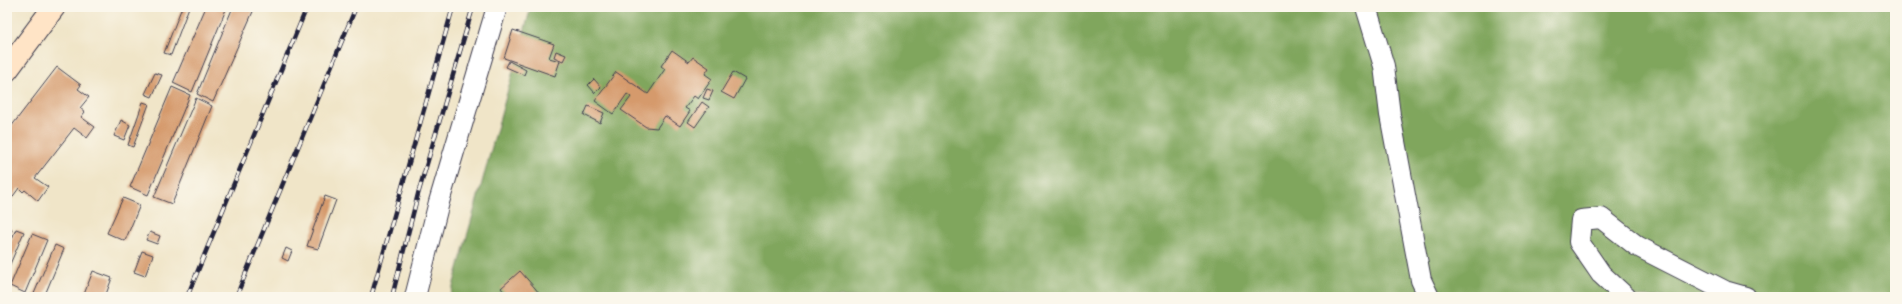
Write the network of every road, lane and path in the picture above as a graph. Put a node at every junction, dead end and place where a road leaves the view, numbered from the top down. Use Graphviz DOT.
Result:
graph roads {
  1 [pos="54,7"];
  2 [pos="497,7"];
  3 [pos="1366,7"];
  4 [pos="7,70"];
  5 [pos="415,297"];
  6 [pos="1429,297"];
  7 [pos="1626,297"];
  8 [pos="1746,297"];
  1 -- 4 [label="main road"];
  2 -- 5 [label="street"];
  3 -- 6 [label="street"];
  7 -- 8 [label="street"];
}
